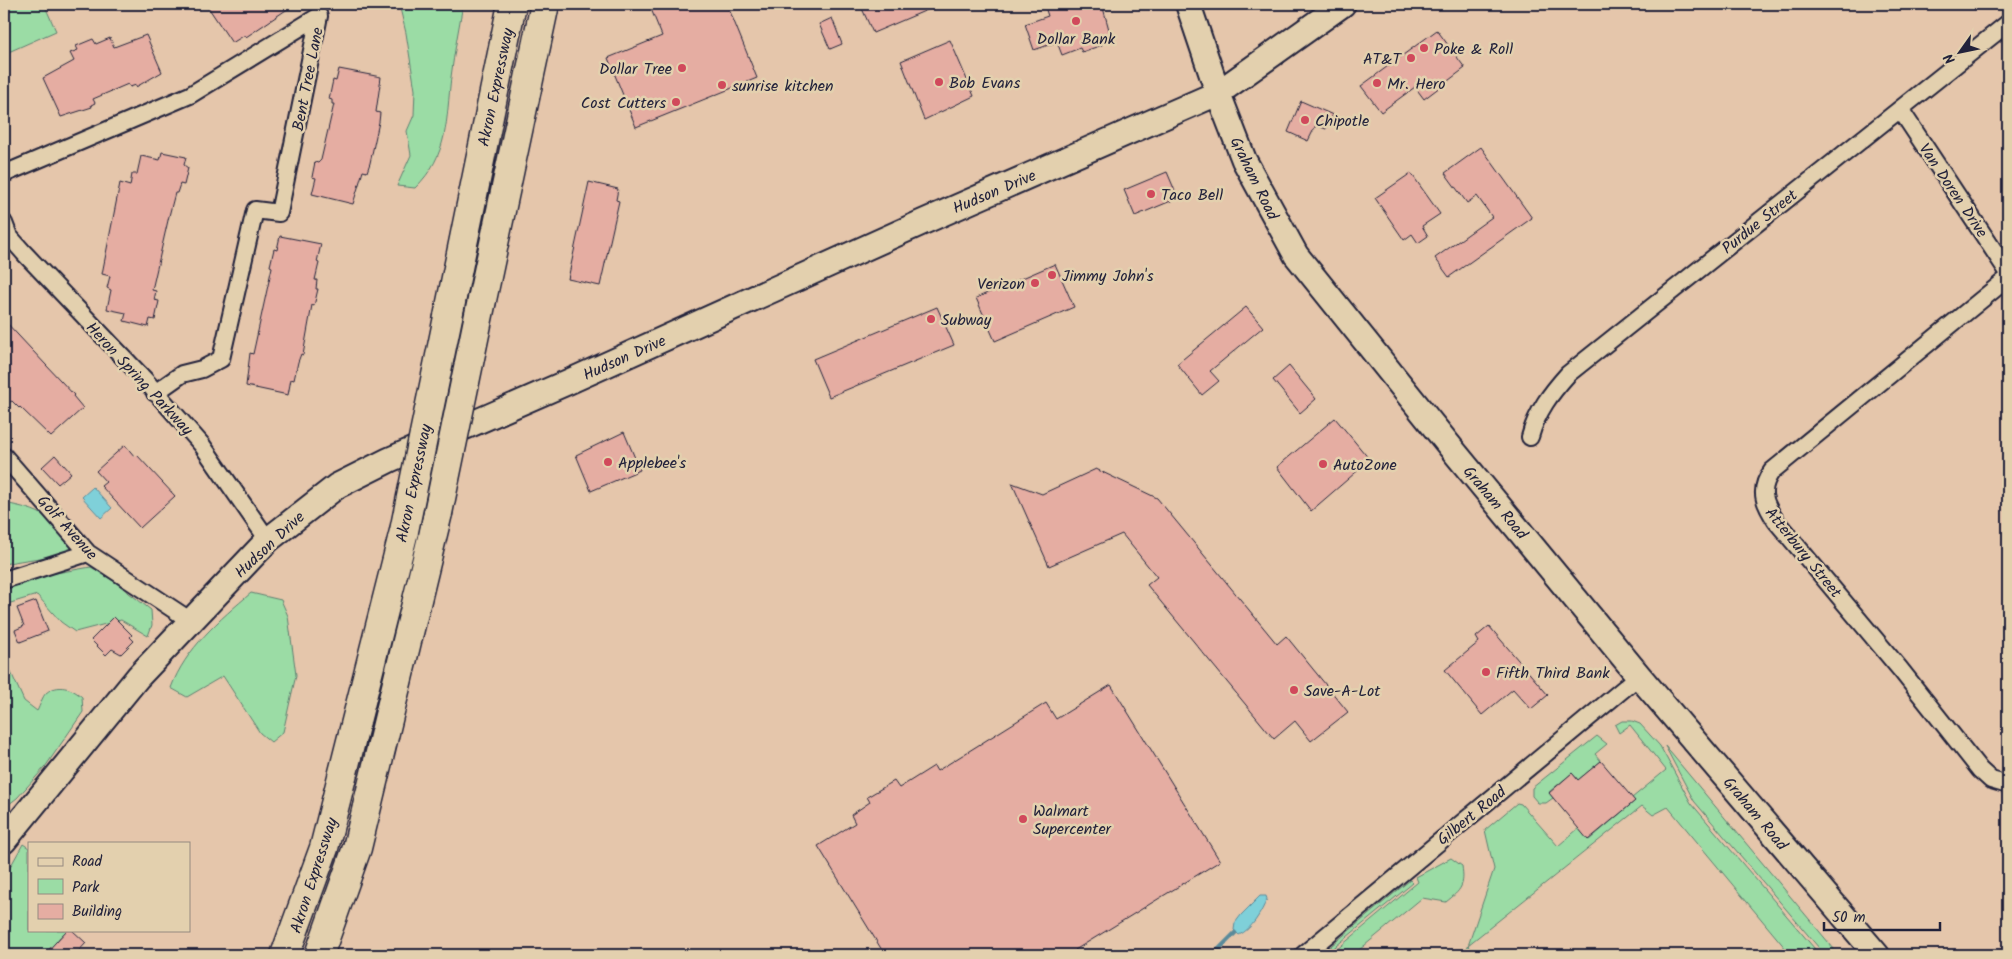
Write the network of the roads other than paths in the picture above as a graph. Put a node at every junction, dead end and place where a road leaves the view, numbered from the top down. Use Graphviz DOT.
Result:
graph roads {
  1 [pos="512,4"];
  2 [pos="545,4"];
  3 [pos="562,4"];
  4 [pos="1188,4"];
  5 [pos="1343,4"];
  6 [pos="2008,23"];
  7 [pos="1218,94"];
  8 [pos="523,107"];
  9 [pos="1900,109"];
  10 [pos="4,174"];
  11 [pos="4,223"];
  12 [pos="2008,272"];
  13 [pos="2008,278"];
  14 [pos="155,393"];
  15 [pos="1530,437"];
  16 [pos="4,456"];
  17 [pos="268,540"];
  18 [pos="88,553"];
  19 [pos="4,580"];
  20 [pos="191,622"];
  21 [pos="1639,676"];
  22 [pos="2008,785"];
  23 [pos="4,841"];
  24 [pos="285,955"];
  25 [pos="319,955"];
  26 [pos="1303,955"];
  27 [pos="1877,955"];
  1 -- 24 [label="highway, Akron Expressway, bridge"];
  2 -- 8 [label="highway, Akron Expressway"];
  3 -- 8 [label="highway"];
  4 -- 7 [label="street, Graham Road"];
  5 -- 7 [label="street, Hudson Drive"];
  6 -- 9 [label="street, Purdue Street"];
  7 -- 17 [label="street, Hudson Drive"];
  7 -- 21 [label="street, Graham Road"];
  8 -- 25 [label="highway, Akron Expressway, bridge"];
  9 -- 12 [label="street, Van Doren Drive"];
  9 -- 15 [label="street, Purdue Street"];
  10 -- 14 [label="street, Bent Tree Lane"];
  11 -- 14 [label="street, Heron Spring Parkway"];
  13 -- 22 [label="street, Atterbury Street"];
  14 -- 17 [label="street, Heron Spring Parkway"];
  16 -- 18 [label="street, Golf Avenue"];
  17 -- 20 [label="street, Hudson Drive"];
  18 -- 19 [label="street"];
  18 -- 20 [label="street, Golf Avenue"];
  20 -- 23 [label="street, Hudson Drive"];
  21 -- 26 [label="street, Gilbert Road"];
  21 -- 27 [label="street, Graham Road"];
}
